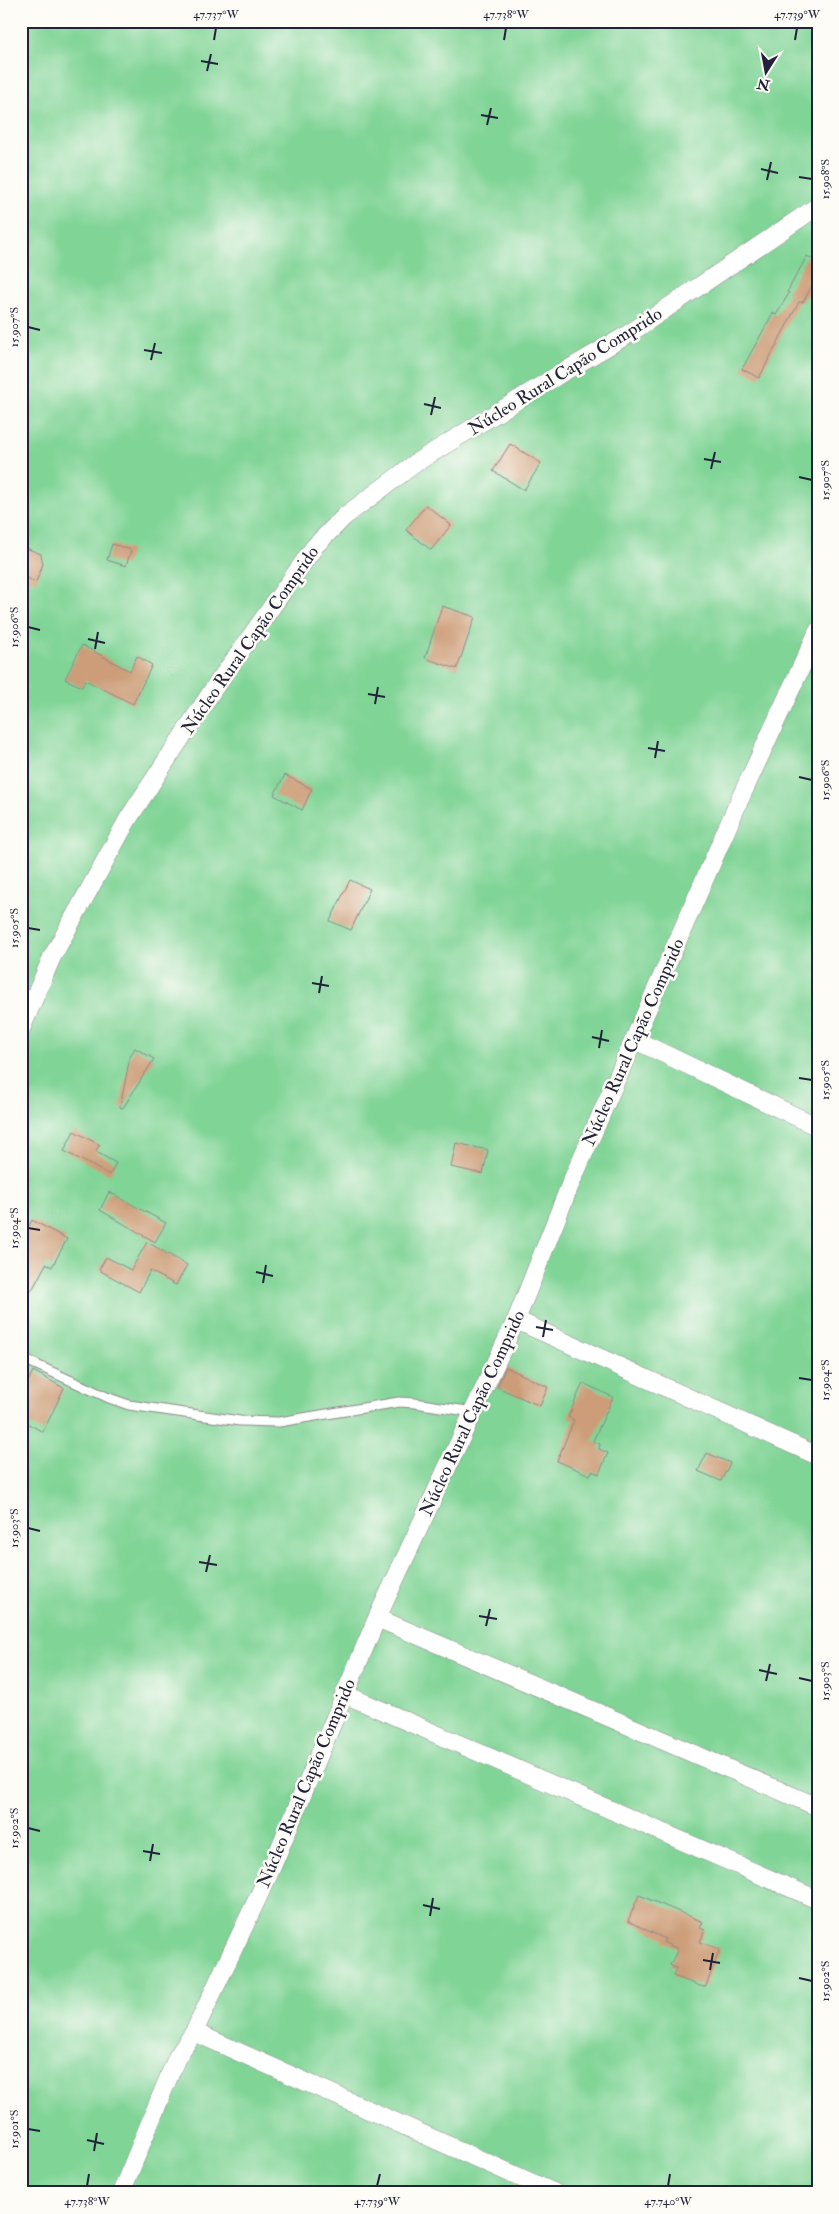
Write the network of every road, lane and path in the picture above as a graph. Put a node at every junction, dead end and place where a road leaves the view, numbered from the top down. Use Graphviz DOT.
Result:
graph roads {
  1 [pos="818,206"];
  2 [pos="818,631"];
  3 [pos="21,1029"];
  4 [pos="634,1040"];
  5 [pos="818,1127"];
  6 [pos="516,1320"];
  7 [pos="28,1361"];
  8 [pos="473,1412"];
  9 [pos="818,1456"];
  10 [pos="377,1618"];
  11 [pos="344,1694"];
  12 [pos="818,1806"];
  13 [pos="818,1900"];
  14 [pos="194,2032"];
  15 [pos="121,2193"];
  16 [pos="555,2193"];
  1 -- 3 [label="street, Núcleo Rural Capão Comprido"];
  2 -- 4 [label="street, Núcleo Rural Capão Comprido"];
  4 -- 5 [label="street"];
  4 -- 6 [label="street, Núcleo Rural Capão Comprido"];
  6 -- 8 [label="street, Núcleo Rural Capão Comprido"];
  6 -- 9 [label="street"];
  7 -- 8 [label="lane"];
  8 -- 10 [label="street, Núcleo Rural Capão Comprido"];
  10 -- 11 [label="street, Núcleo Rural Capão Comprido"];
  10 -- 12 [label="street"];
  11 -- 13 [label="street"];
  11 -- 14 [label="street, Núcleo Rural Capão Comprido"];
  14 -- 15 [label="street, Núcleo Rural Capão Comprido"];
  14 -- 16 [label="street"];
}
